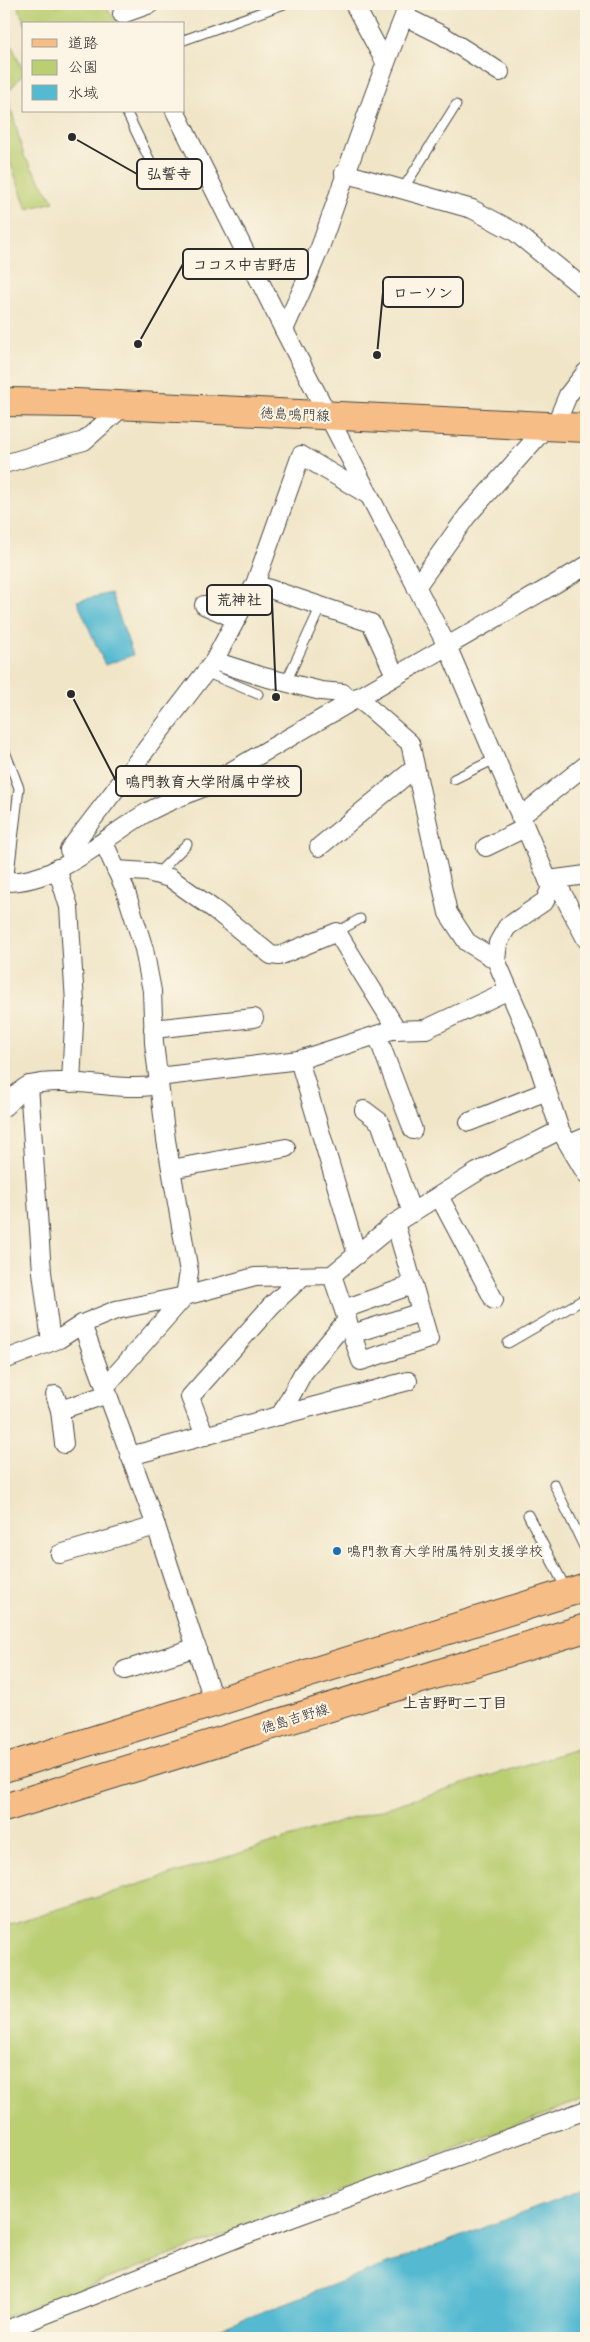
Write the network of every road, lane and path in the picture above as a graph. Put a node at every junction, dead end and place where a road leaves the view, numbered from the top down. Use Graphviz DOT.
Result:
graph roads {
  1 [pos="150,4"];
  2 [pos="284,4"];
  3 [pos="354,4"];
  4 [pos="406,10"];
  5 [pos="123,14"];
  6 [pos="185,40"];
  7 [pos="385,62"];
  8 [pos="500,72"];
  9 [pos="456,106"];
  10 [pos="126,112"];
  11 [pos="175,112"];
  12 [pos="153,167"];
  13 [pos="344,173"];
  14 [pos="403,189"];
  15 [pos="586,290"];
  16 [pos="284,330"];
  17 [pos="586,372"];
  18 [pos="4,402"];
  19 [pos="125,405"];
  20 [pos="329,415"];
  21 [pos="551,426"];
  22 [pos="586,428"];
  23 [pos="4,464"];
  24 [pos="370,497"];
  25 [pos="586,566"];
  26 [pos="255,584"];
  27 [pos="416,587"];
  28 [pos="204,605"];
  29 [pos="320,606"];
  30 [pos="236,619"];
  31 [pos="448,648"];
  32 [pos="210,667"];
  33 [pos="395,675"];
  34 [pos="286,682"];
  35 [pos="258,694"];
  36 [pos="354,699"];
  37 [pos="4,749"];
  38 [pos="495,759"];
  39 [pos="586,765"];
  40 [pos="415,768"];
  41 [pos="454,779"];
  42 [pos="522,823"];
  43 [pos="104,843"];
  44 [pos="187,844"];
  45 [pos="319,847"];
  46 [pos="486,847"];
  47 [pos="74,860"];
  48 [pos="57,868"];
  49 [pos="116,870"];
  50 [pos="157,875"];
  51 [pos="586,875"];
  52 [pos="552,880"];
  53 [pos="6,882"];
  54 [pos="360,919"];
  55 [pos="336,932"];
  56 [pos="586,939"];
  57 [pos="496,960"];
  58 [pos="509,990"];
  59 [pos="254,1018"];
  60 [pos="153,1029"];
  61 [pos="396,1030"];
  62 [pos="377,1035"];
  63 [pos="299,1060"];
  64 [pos="158,1081"];
  65 [pos="71,1083"];
  66 [pos="29,1085"];
  67 [pos="547,1091"];
  68 [pos="4,1107"];
  69 [pos="364,1110"];
  70 [pos="469,1122"];
  71 [pos="413,1130"];
  72 [pos="564,1137"];
  73 [pos="586,1137"];
  74 [pos="286,1148"];
  75 [pos="171,1169"];
  76 [pos="586,1174"];
  77 [pos="439,1196"];
  78 [pos="412,1213"];
  79 [pos="395,1223"];
  80 [pos="357,1255"];
  81 [pos="332,1275"];
  82 [pos="303,1276"];
  83 [pos="412,1285"];
  84 [pos="184,1296"];
  85 [pos="586,1298"];
  86 [pos="494,1300"];
  87 [pos="421,1312"];
  88 [pos="348,1321"];
  89 [pos="82,1324"];
  90 [pos="51,1342"];
  91 [pos="508,1343"];
  92 [pos="4,1360"];
  93 [pos="408,1381"];
  94 [pos="107,1390"];
  95 [pos="280,1416"];
  96 [pos="204,1436"];
  97 [pos="64,1444"];
  98 [pos="130,1456"];
  99 [pos="554,1484"];
  100 [pos="528,1516"];
  101 [pos="156,1526"];
  102 [pos="586,1551"];
  103 [pos="60,1554"];
  104 [pos="577,1590"];
  105 [pos="586,1628"];
  106 [pos="196,1647"];
  107 [pos="125,1670"];
  108 [pos="214,1702"];
  109 [pos="4,1768"];
  110 [pos="43,1796"];
  111 [pos="4,1798"];
  112 [pos="4,1808"];
  113 [pos="586,2110"];
  114 [pos="4,2331"];
  1 -- 5 [label="street"];
  2 -- 6 [label="lane"];
  3 -- 7 [label="street"];
  4 -- 7 [label="street"];
  4 -- 8 [label="street"];
  7 -- 13 [label="street"];
  9 -- 14 [label="lane"];
  10 -- 12 [label="lane"];
  11 -- 16 [label="street"];
  13 -- 14 [label="street"];
  13 -- 16 [label="street"];
  14 -- 15 [label="street"];
  16 -- 20 [label="street"];
  17 -- 21 [label="street"];
  18 -- 19 [label="main road, 徳島鳴門線"];
  19 -- 20 [label="main road, 徳島鳴門線"];
  19 -- 23 [label="street"];
  20 -- 21 [label="main road, 徳島鳴門線"];
  20 -- 24 [label="street"];
  21 -- 22 [label="main road, 徳島鳴門線"];
  21 -- 27 [label="street"];
  24 -- 26 [label="street"];
  24 -- 27 [label="street"];
  25 -- 31 [label="street"];
  26 -- 29 [label="street"];
  26 -- 30 [label="street"];
  27 -- 31 [label="street"];
  28 -- 30 [label="street"];
  29 -- 33 [label="street"];
  29 -- 34 [label="lane"];
  30 -- 32 [label="street"];
  31 -- 33 [label="street"];
  31 -- 38 [label="street"];
  32 -- 34 [label="street"];
  32 -- 35 [label="lane"];
  32 -- 47 [label="street"];
  33 -- 36 [label="street"];
  34 -- 36 [label="street"];
  36 -- 40 [label="street"];
  36 -- 43 [label="street"];
  37 -- 53 [label="lane"];
  38 -- 41 [label="lane"];
  38 -- 42 [label="street"];
  39 -- 42 [label="street"];
  40 -- 45 [label="street"];
  40 -- 57 [label="street"];
  42 -- 46 [label="street"];
  42 -- 52 [label="street"];
  43 -- 47 [label="street"];
  43 -- 49 [label="street"];
  44 -- 50 [label="lane"];
  47 -- 48 [label="street"];
  48 -- 53 [label="street"];
  48 -- 65 [label="street"];
  49 -- 50 [label="street"];
  49 -- 60 [label="street"];
  50 -- 55 [label="street"];
  51 -- 52 [label="street"];
  52 -- 56 [label="street"];
  52 -- 57 [label="street"];
  54 -- 55 [label="lane"];
  55 -- 61 [label="street"];
  57 -- 58 [label="street"];
  58 -- 61 [label="street"];
  58 -- 67 [label="street"];
  59 -- 60 [label="street"];
  60 -- 64 [label="street"];
  61 -- 62 [label="street"];
  62 -- 63 [label="street"];
  62 -- 71 [label="street"];
  63 -- 64 [label="street"];
  63 -- 80 [label="street"];
  64 -- 65 [label="street"];
  64 -- 75 [label="street"];
  65 -- 66 [label="street"];
  66 -- 68 [label="street"];
  66 -- 90 [label="street"];
  67 -- 70 [label="street"];
  67 -- 72 [label="street"];
  69 -- 78 [label="street"];
  72 -- 73 [label="street"];
  72 -- 76 [label="street"];
  72 -- 77 [label="street"];
  74 -- 75 [label="street"];
  75 -- 84 [label="street"];
  77 -- 78 [label="street"];
  77 -- 86 [label="street"];
  78 -- 79 [label="street"];
  79 -- 80 [label="street"];
  79 -- 83 [label="street"];
  80 -- 81 [label="street"];
  81 -- 82 [label="street"];
  81 -- 88 [label="street"];
  82 -- 84 [label="street"];
  82 -- 96 [label="street"];
  83 -- 87 [label="street"];
  83 -- 88 [label="street"];
  84 -- 89 [label="street"];
  84 -- 94 [label="street"];
  85 -- 91 [label="lane"];
  87 -- 88 [label="street"];
  87 -- 88 [label="street"];
  88 -- 95 [label="street"];
  89 -- 90 [label="street"];
  89 -- 94 [label="street"];
  90 -- 92 [label="street"];
  93 -- 95 [label="street"];
  94 -- 97 [label="street"];
  94 -- 98 [label="street"];
  95 -- 96 [label="street"];
  96 -- 98 [label="street"];
  98 -- 101 [label="street"];
  99 -- 102 [label="lane"];
  100 -- 104 [label="lane"];
  101 -- 103 [label="street"];
  101 -- 106 [label="street"];
  104 -- 108 [label="main road"];
  105 -- 110 [label="main road, 徳島吉野線"];
  106 -- 107 [label="street"];
  106 -- 108 [label="street"];
  108 -- 109 [label="main road"];
  110 -- 111 [label="main road"];
  110 -- 112 [label="main road, 徳島吉野線"];
  113 -- 114 [label="street"];
}
